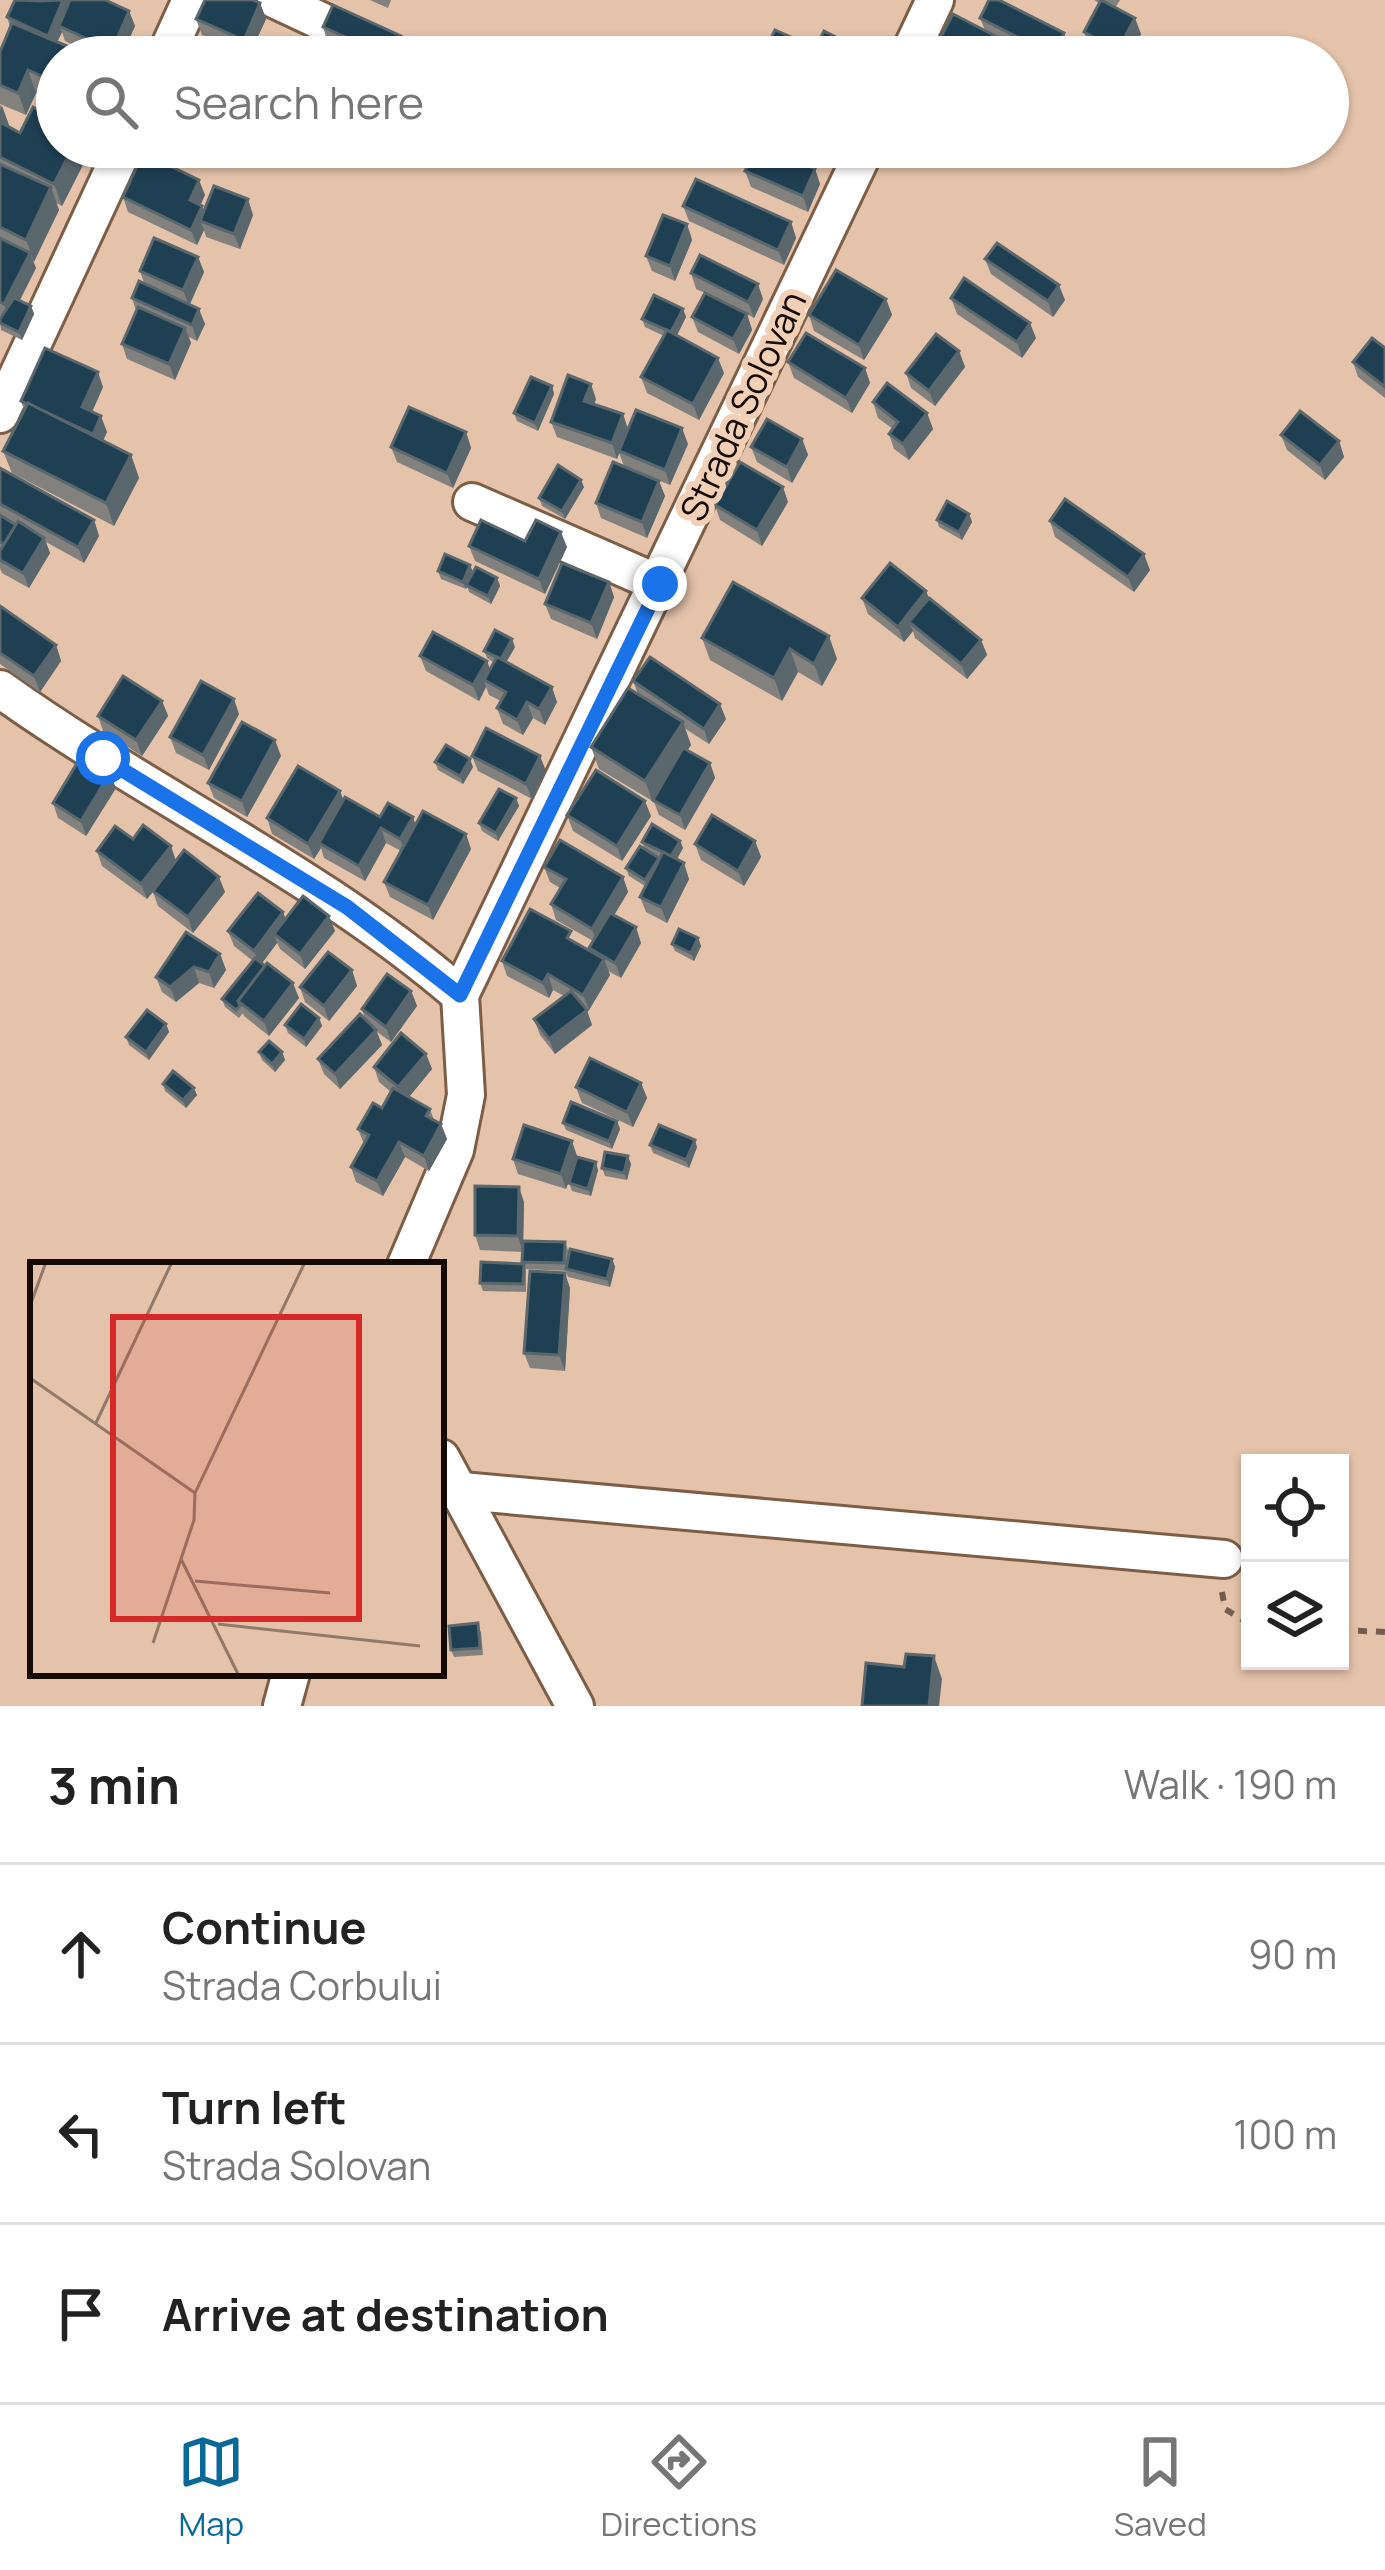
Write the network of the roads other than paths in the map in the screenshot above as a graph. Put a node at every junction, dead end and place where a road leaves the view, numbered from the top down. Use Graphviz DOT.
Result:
graph roads {
  1 [pos="190,0"];
  2 [pos="276,0"];
  3 [pos="935,0"];
  4 [pos="323,22"];
  5 [pos="174,36"];
  6 [pos="918,36"];
  7 [pos="114,168"];
  8 [pos="856,168"];
  9 [pos="0,414"];
  10 [pos="472,502"];
  11 [pos="660,584"];
  12 [pos="0,688"];
  13 [pos="460,995"];
  14 [pos="407,1262"];
  15 [pos="444,1463"];
  16 [pos="462,1491"];
  17 [pos="1224,1559"];
  18 [pos="290,1676"];
  19 [pos="282,1706"];
  20 [pos="575,1706"];
  1 -- 5 [label="street"];
  2 -- 4 [label="street"];
  3 -- 6 [label="street"];
  7 -- 9 [label="street"];
  8 -- 11 [label="street, Strada Solovan"];
  10 -- 11 [label="street"];
  11 -- 13 [label="street, Strada Solovan"];
  12 -- 13 [label="street"];
  13 -- 14 [label="street, Strada Solovan"];
  15 -- 16 [label="street"];
  16 -- 17 [label="street"];
  16 -- 20 [label="street"];
  18 -- 19 [label="street"];
}
